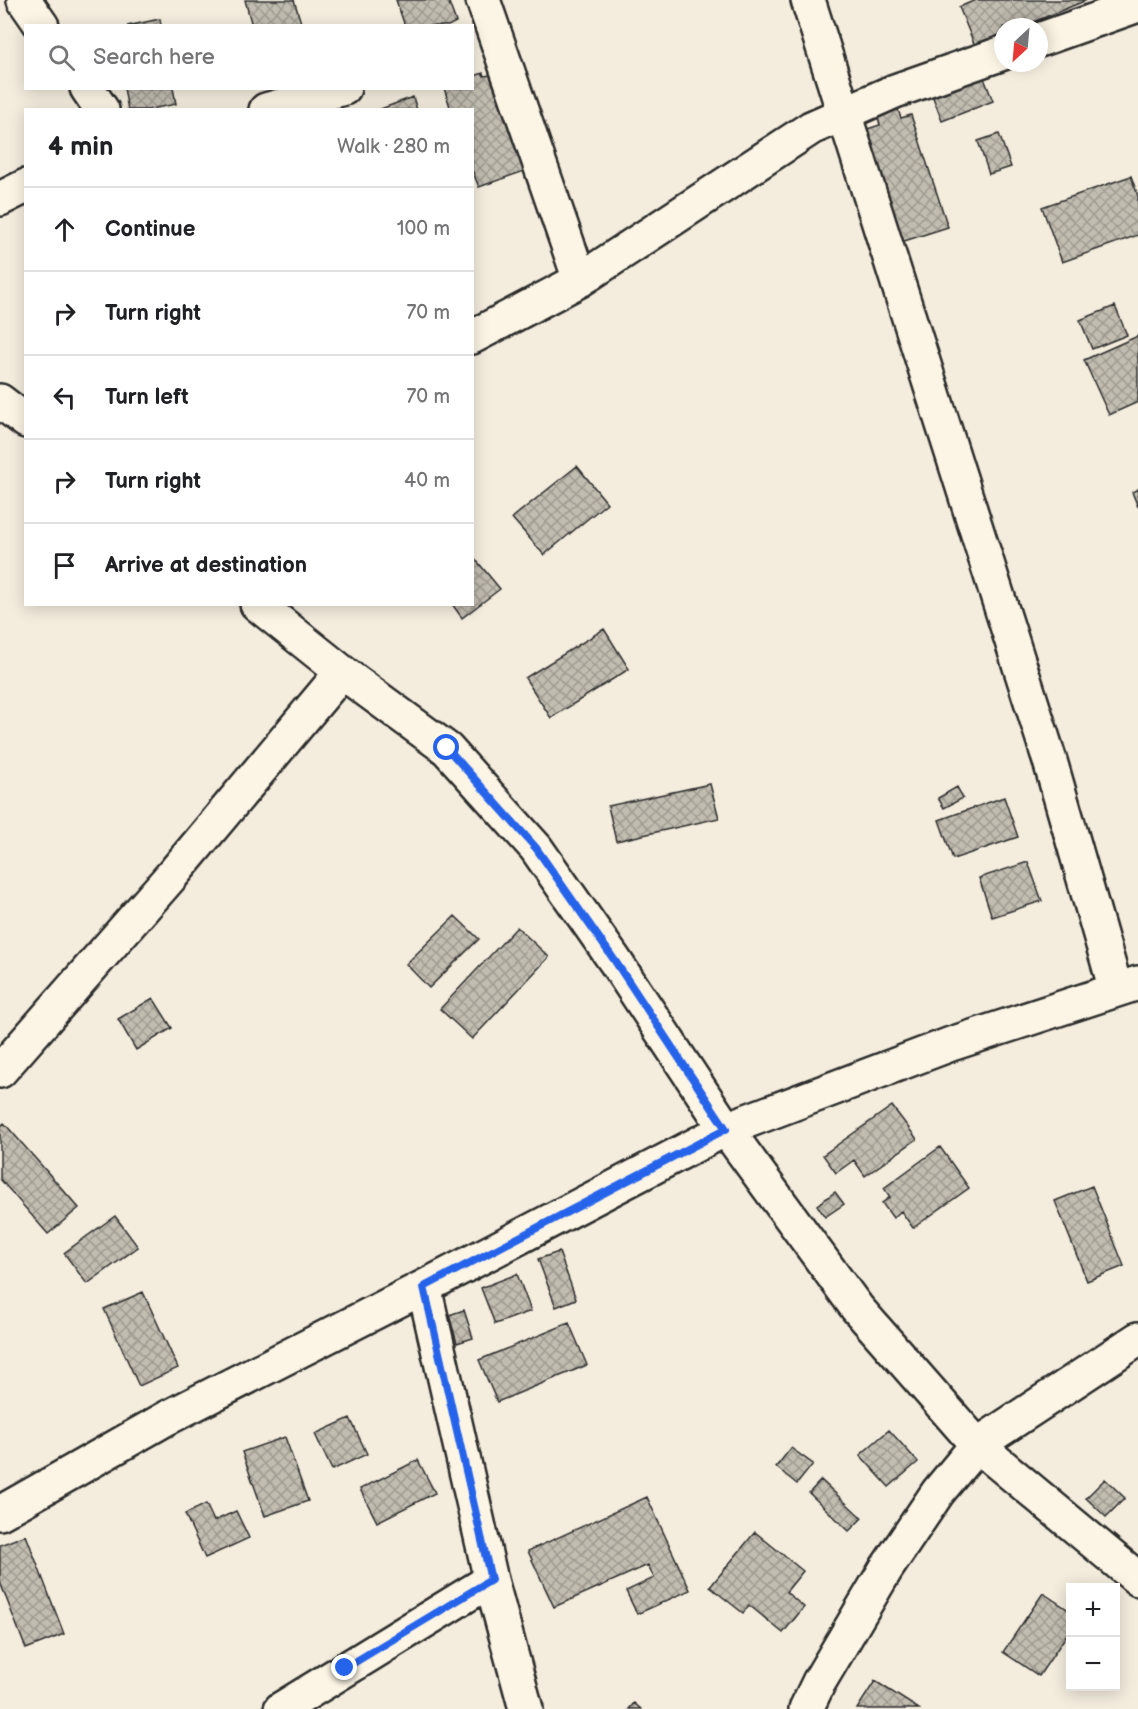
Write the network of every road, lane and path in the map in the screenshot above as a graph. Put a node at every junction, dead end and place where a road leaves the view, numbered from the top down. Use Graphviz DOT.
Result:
graph roads {
  1 [pos="24,0"];
  2 [pos="483,0"];
  3 [pos="808,0"];
  4 [pos="1138,5"];
  5 [pos="41,24"];
  6 [pos="1048,37"];
  7 [pos="485,45"];
  8 [pos="994,56"];
  9 [pos="88,90"];
  10 [pos="337,90"];
  11 [pos="101,108"];
  12 [pos="273,108"];
  13 [pos="843,114"];
  14 [pos="24,187"];
  15 [pos="0,199"];
  16 [pos="580,280"];
  17 [pos="474,336"];
  18 [pos="0,401"];
  19 [pos="24,419"];
  20 [pos="260,606"];
  21 [pos="342,672"];
  22 [pos="1127,986"];
  23 [pos="0,1071"];
  24 [pos="726,1129"];
  25 [pos="424,1287"];
  26 [pos="1138,1339"];
  27 [pos="977,1445"];
  28 [pos="0,1513"];
  29 [pos="1138,1579"];
  30 [pos="491,1580"];
  31 [pos="281,1709"];
  32 [pos="526,1709"];
  33 [pos="807,1709"];
  1 -- 5 [label="street"];
  2 -- 7 [label="street"];
  3 -- 13 [label="street"];
  4 -- 6 [label="street"];
  7 -- 16 [label="street"];
  8 -- 13 [label="street"];
  9 -- 11 [label="street"];
  10 -- 12 [label="street"];
  13 -- 16 [label="street"];
  13 -- 22 [label="street"];
  14 -- 15 [label="street"];
  16 -- 17 [label="street"];
  18 -- 19 [label="street"];
  20 -- 21 [label="street"];
  21 -- 23 [label="street"];
  21 -- 24 [label="street"];
  22 -- 24 [label="street"];
  24 -- 25 [label="street"];
  24 -- 27 [label="street"];
  25 -- 28 [label="street"];
  25 -- 30 [label="street"];
  26 -- 27 [label="street"];
  27 -- 29 [label="street"];
  27 -- 33 [label="street"];
  30 -- 31 [label="street"];
  30 -- 32 [label="street"];
}
